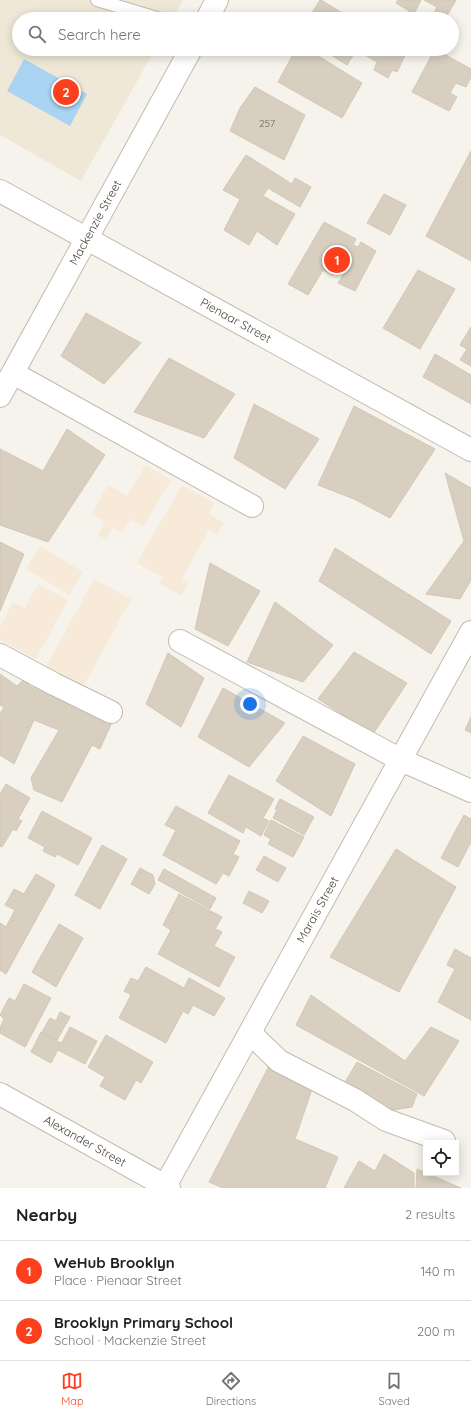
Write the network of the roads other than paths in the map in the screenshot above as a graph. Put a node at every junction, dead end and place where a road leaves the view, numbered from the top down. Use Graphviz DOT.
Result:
graph roads {
  1 [pos="97,0"];
  2 [pos="218,0"];
  3 [pos="137,12"];
  4 [pos="211,12"];
  5 [pos="187,56"];
  6 [pos="0,191"];
  7 [pos="87,238"];
  8 [pos="13,373"];
  9 [pos="0,396"];
  10 [pos="471,450"];
  11 [pos="252,506"];
  12 [pos="471,632"];
  13 [pos="180,641"];
  14 [pos="0,655"];
  15 [pos="111,712"];
  16 [pos="401,760"];
  17 [pos="471,790"];
  18 [pos="250,1033"];
  19 [pos="0,1094"];
  20 [pos="441,1140"];
  21 [pos="166,1187"];
  1 -- 3 [label="lane"];
  2 -- 4 [label="street"];
  5 -- 7 [label="street, Mackenzie Street"];
  6 -- 7 [label="street, Pienaar Street"];
  7 -- 8 [label="street, Mackenzie Street"];
  7 -- 10 [label="street, Pienaar Street"];
  8 -- 9 [label="street, Mackenzie Street"];
  8 -- 11 [label="street"];
  12 -- 16 [label="street, Marais Street"];
  13 -- 16 [label="street"];
  14 -- 15 [label="street"];
  16 -- 17 [label="street"];
  16 -- 18 [label="street, Marais Street"];
  18 -- 20 [label="street"];
  18 -- 21 [label="street, Marais Street"];
  19 -- 21 [label="street, Alexander Street"];
}
